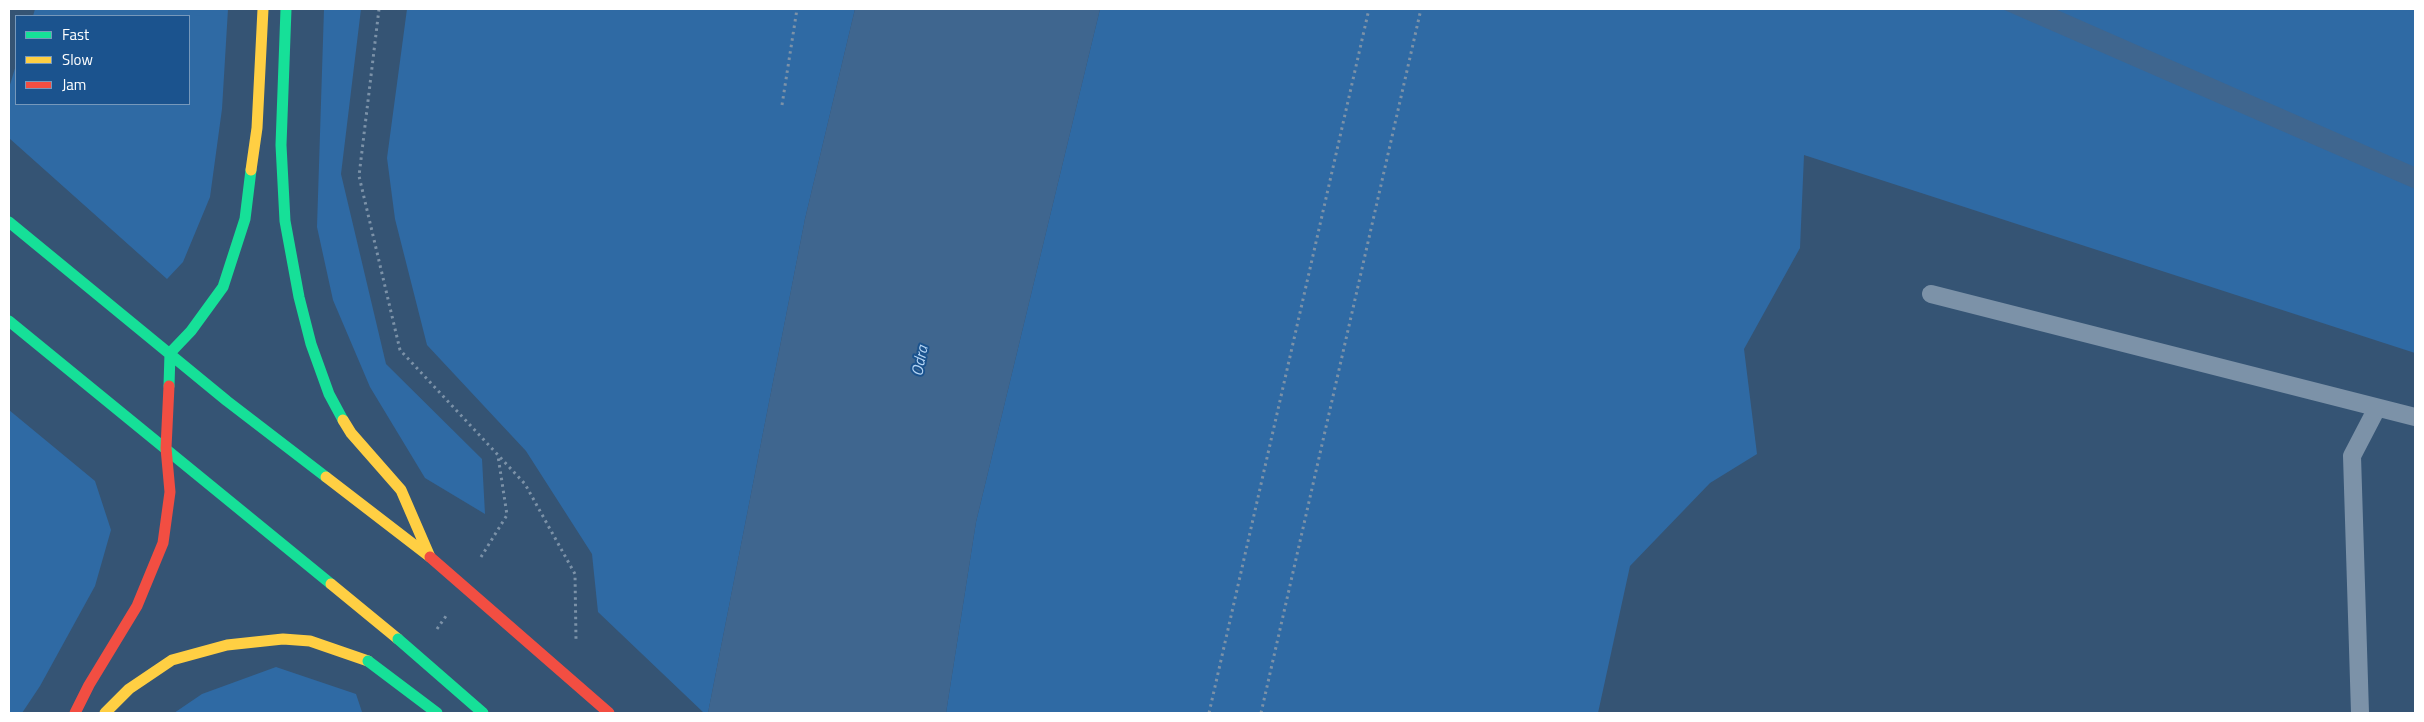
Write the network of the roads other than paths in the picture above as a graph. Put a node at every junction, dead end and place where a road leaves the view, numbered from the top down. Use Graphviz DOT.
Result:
graph roads {
  1 [pos="264,9"];
  2 [pos="286,9"];
  3 [pos="9,222"];
  4 [pos="1931,294"];
  5 [pos="9,321"];
  6 [pos="170,353"];
  7 [pos="2378,408"];
  8 [pos="2415,417"];
  9 [pos="166,448"];
  10 [pos="430,557"];
  11 [pos="75,713"];
  12 [pos="105,713"];
  13 [pos="436,713"];
  14 [pos="483,713"];
  15 [pos="609,713"];
  16 [pos="2360,713"];
  1 -- 6 [label="main road"];
  2 -- 10 [label="main road"];
  3 -- 6 [label="main road"];
  4 -- 7 [label="lane"];
  5 -- 9 [label="main road"];
  6 -- 9 [label="main road"];
  6 -- 10 [label="main road"];
  7 -- 8 [label="lane"];
  7 -- 16 [label="lane"];
  9 -- 11 [label="main road"];
  9 -- 14 [label="main road, bridge"];
  10 -- 15 [label="main road, bridge"];
  12 -- 13 [label="main road, bridge"];
}
